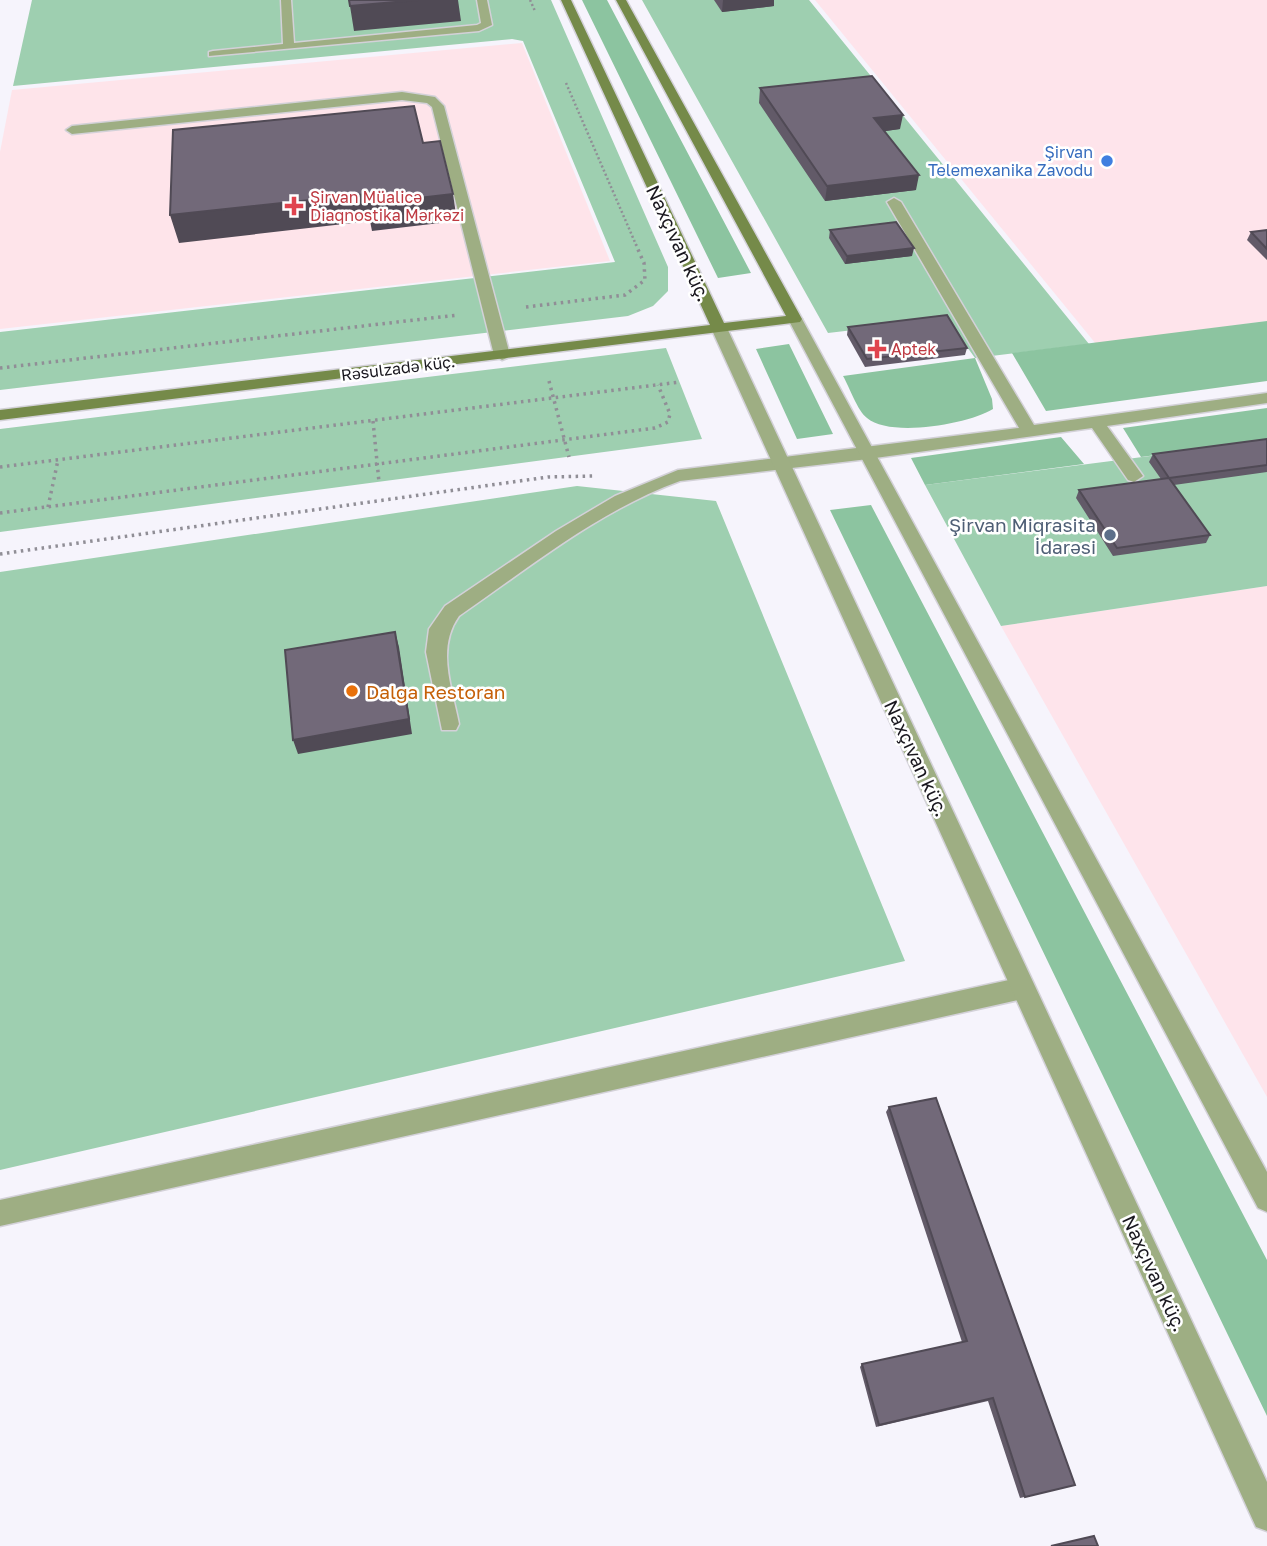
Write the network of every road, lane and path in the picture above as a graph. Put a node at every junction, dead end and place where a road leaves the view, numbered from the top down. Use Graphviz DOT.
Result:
graph roads {
  1 [pos="286,0"];
  2 [pos="482,0"];
  3 [pos="530,0"];
  4 [pos="566,0"];
  5 [pos="621,0"];
  6 [pos="535,13"];
  7 [pos="289,47"];
  8 [pos="213,54"];
  9 [pos="562,75"];
  10 [pos="72,131"];
  11 [pos="894,202"];
  12 [pos="490,312"];
  13 [pos="795,318"];
  14 [pos="719,328"];
  15 [pos="502,355"];
  16 [pos="0,368"];
  17 [pos="548,374"];
  18 [pos="680,382"];
  19 [pos="658,385"];
  20 [pos="554,398"];
  21 [pos="1267,398"];
  22 [pos="0,415"];
  23 [pos="373,421"];
  24 [pos="1096,422"];
  25 [pos="1030,432"];
  26 [pos="565,440"];
  27 [pos="868,454"];
  28 [pos="569,457"];
  29 [pos="58,460"];
  30 [pos="377,464"];
  31 [pos="782,465"];
  32 [pos="0,467"];
  33 [pos="1134,476"];
  34 [pos="379,482"];
  35 [pos="650,485"];
  36 [pos="48,507"];
  37 [pos="0,513"];
  38 [pos="0,554"];
  39 [pos="449,724"];
  40 [pos="1023,988"];
  41 [pos="1267,1199"];
  42 [pos="0,1213"];
  43 [pos="1267,1516"];
  1 -- 7 [label="street"];
  2 -- 7 [label="street"];
  3 -- 6 [label="path"];
  4 -- 14 [label="main road, Naxçıvan küç."];
  5 -- 13 [label="main road"];
  7 -- 8 [label="street"];
  9 -- 12 [label="path"];
  10 -- 12 [label="street"];
  11 -- 25 [label="street"];
  12 -- 15 [label="street"];
  12 -- 16 [label="path"];
  13 -- 14 [label="main road, Rəsulzadə küç."];
  13 -- 27 [label="street"];
  14 -- 15 [label="main road, Rəsulzadə küç."];
  14 -- 31 [label="street, Naxçıvan küç."];
  15 -- 22 [label="main road, Rəsulzadə küç."];
  17 -- 20 [label="path"];
  18 -- 19 [label="path"];
  19 -- 20 [label="path"];
  19 -- 26 [label="path"];
  20 -- 23 [label="path"];
  20 -- 26 [label="path"];
  21 -- 24 [label="street"];
  23 -- 29 [label="path"];
  23 -- 30 [label="path"];
  24 -- 25 [label="street"];
  24 -- 33 [label="street"];
  25 -- 27 [label="street"];
  26 -- 28 [label="path"];
  26 -- 30 [label="path"];
  27 -- 31 [label="street"];
  27 -- 41 [label="street"];
  29 -- 32 [label="path"];
  29 -- 36 [label="path"];
  30 -- 34 [label="path"];
  30 -- 36 [label="path"];
  31 -- 35 [label="street"];
  31 -- 40 [label="street, Naxçıvan küç."];
  35 -- 38 [label="path"];
  35 -- 39 [label="street"];
  36 -- 37 [label="path"];
  40 -- 42 [label="street"];
  40 -- 43 [label="street, Naxçıvan küç."];
}
